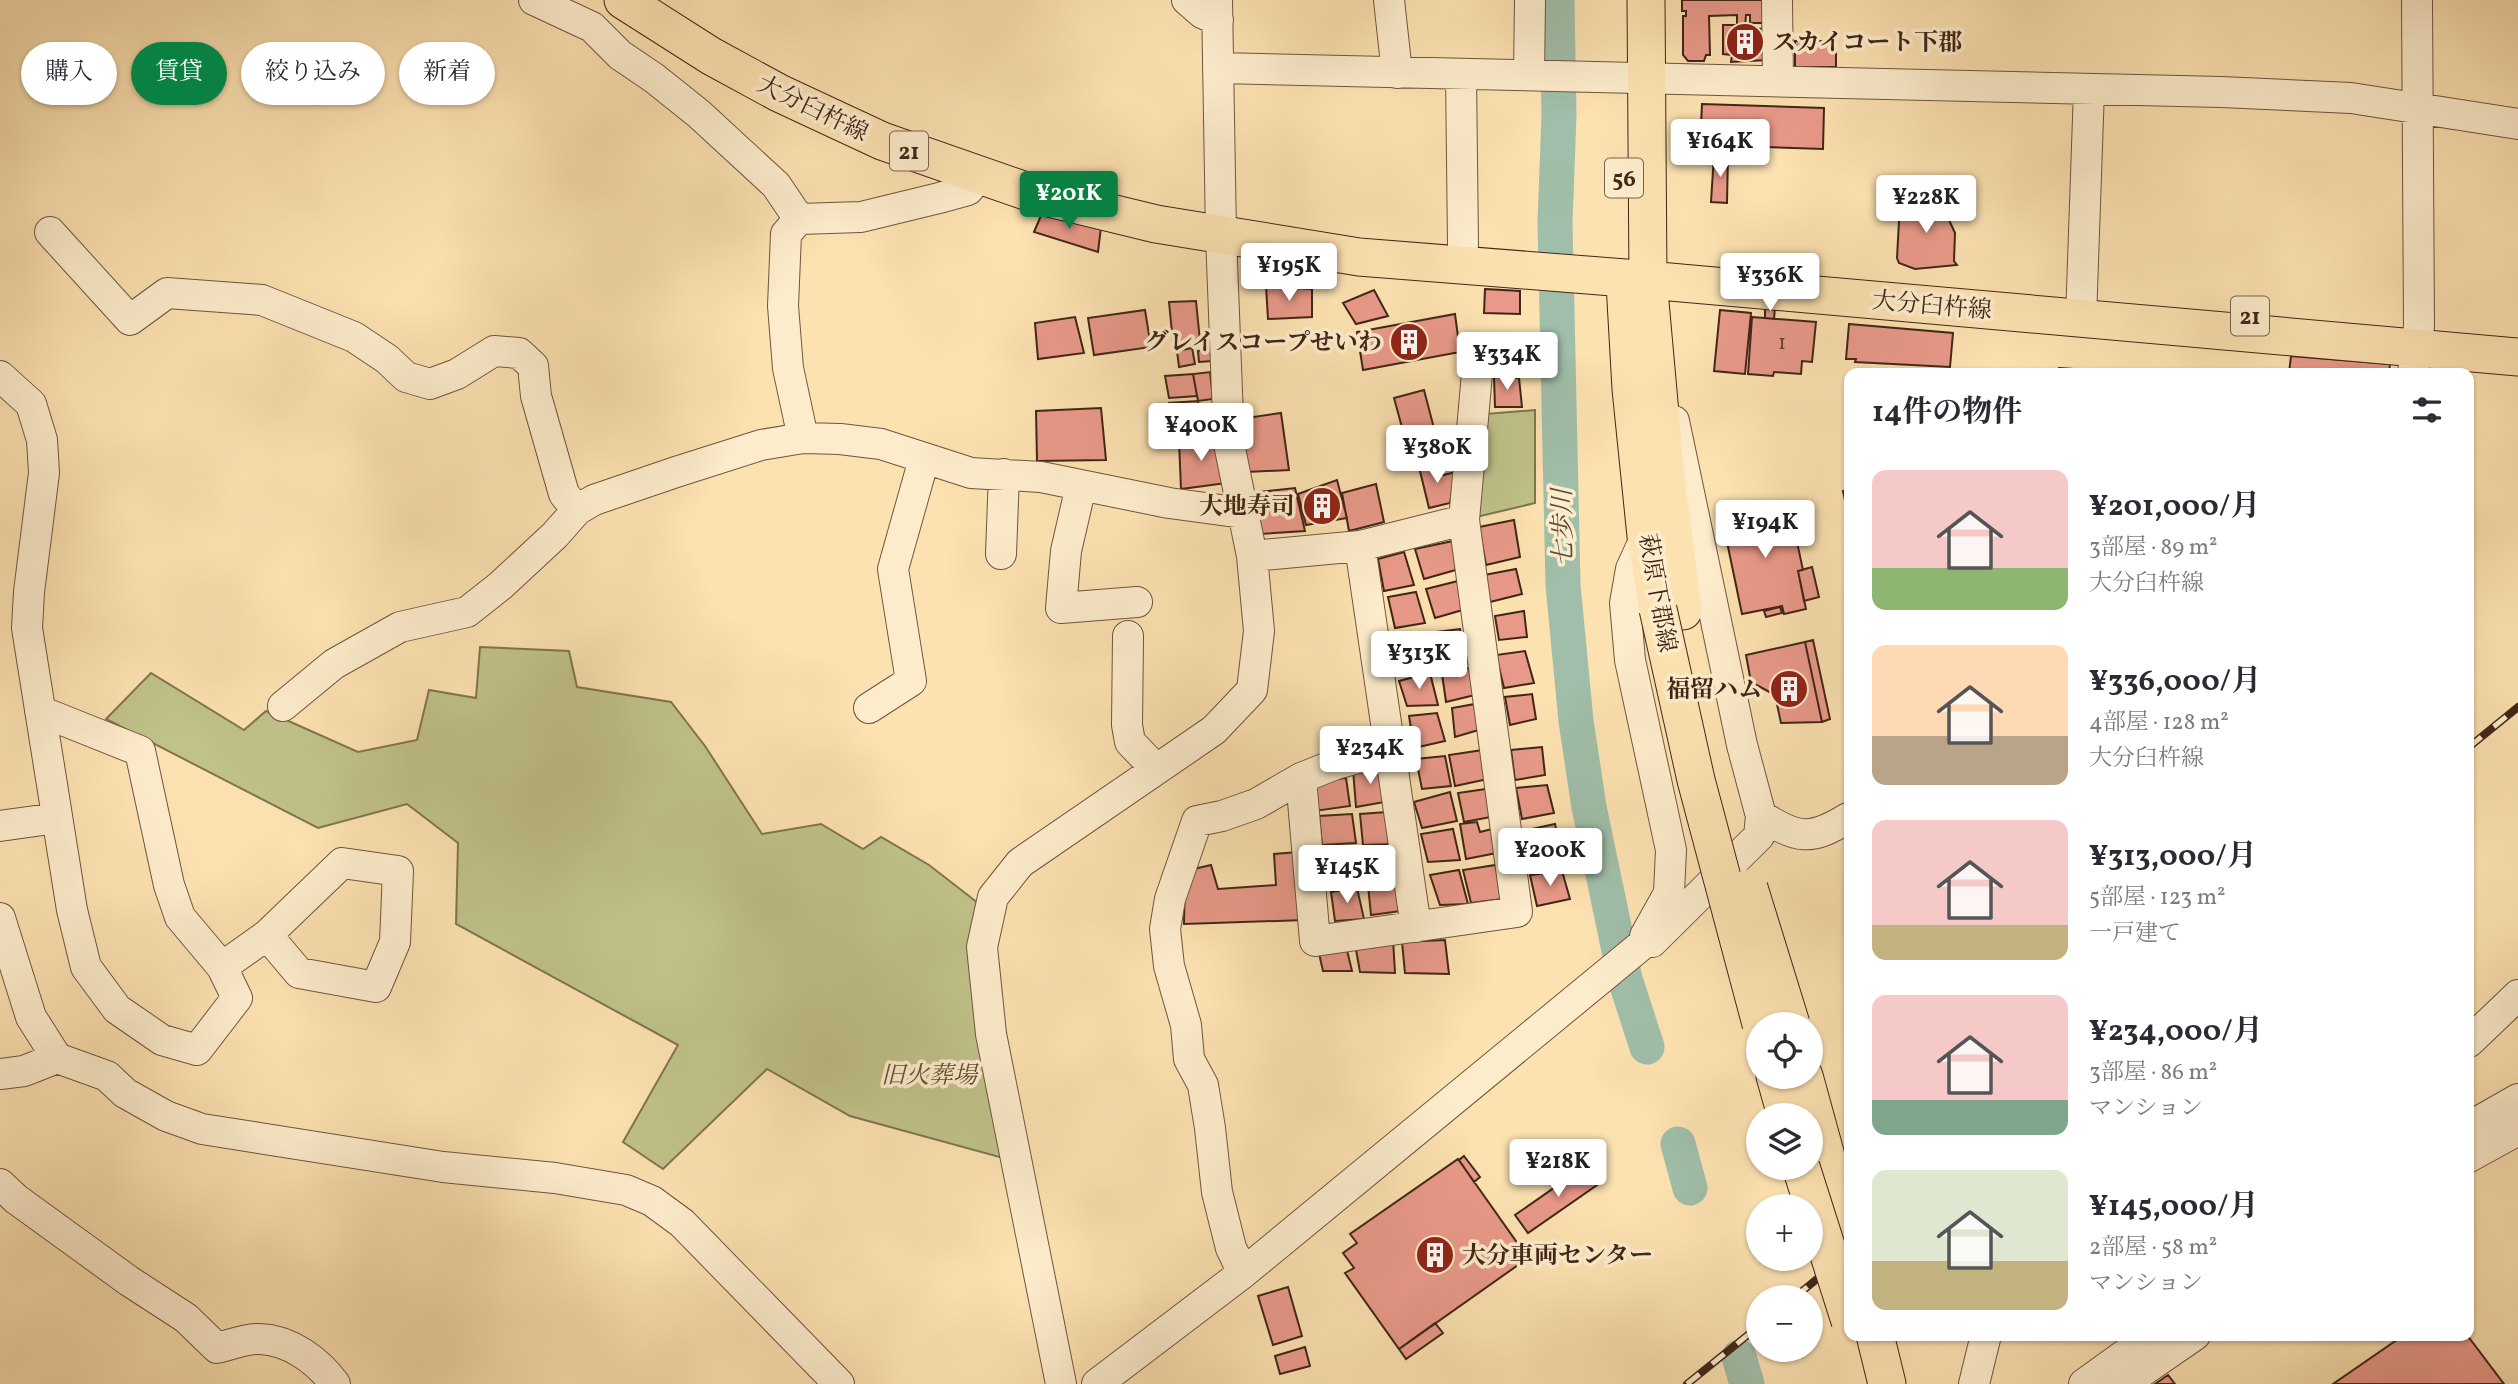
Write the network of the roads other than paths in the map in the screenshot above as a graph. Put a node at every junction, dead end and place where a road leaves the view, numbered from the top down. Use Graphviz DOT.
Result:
graph roads {
  1 [pos="534,0"];
  2 [pos="623,0"];
  3 [pos="1187,0"];
  4 [pos="1389,0"];
  5 [pos="1530,0"];
  6 [pos="1622,0"];
  7 [pos="1646,0"];
  8 [pos="1777,0"];
  9 [pos="2417,0"];
  10 [pos="1217,10"];
  11 [pos="1218,68"];
  12 [pos="1397,73"];
  13 [pos="1461,74"];
  14 [pos="1532,75"];
  15 [pos="1635,78"];
  16 [pos="1778,81"];
  17 [pos="2089,89"];
  18 [pos="2418,107"];
  19 [pos="2518,124"];
  20 [pos="979,176"];
  21 [pos="799,219"];
  22 [pos="50,232"];
  23 [pos="1221,235"];
  24 [pos="1462,245"];
  25 [pos="1535,261"];
  26 [pos="1637,268"];
  27 [pos="2082,309"];
  28 [pos="2518,335"];
  29 [pos="2416,349"];
  30 [pos="2518,357"];
  31 [pos="1478,362"];
  32 [pos="0,376"];
  33 [pos="1658,387"];
  34 [pos="803,438"];
  35 [pos="925,459"];
  36 [pos="1004,474"];
  37 [pos="1081,486"];
  38 [pos="577,510"];
  39 [pos="1243,513"];
  40 [pos="1464,520"];
  41 [pos="1646,536"];
  42 [pos="1360,546"];
  43 [pos="1001,554"];
  44 [pos="1252,556"];
  45 [pos="1137,602"];
  46 [pos="1671,610"];
  47 [pos="1128,636"];
  48 [pos="284,706"];
  49 [pos="869,708"];
  50 [pos="40,711"];
  51 [pos="1390,749"];
  52 [pos="1156,769"];
  53 [pos="1301,778"];
  54 [pos="1761,816"];
  55 [pos="57,818"];
  56 [pos="1844,820"];
  57 [pos="0,826"];
  58 [pos="0,918"];
  59 [pos="1416,927"];
  60 [pos="267,935"];
  61 [pos="1649,939"];
  62 [pos="222,967"];
  63 [pos="2518,995"];
  64 [pos="1758,1012"];
  65 [pos="1787,1012"];
  66 [pos="2474,1037"];
  67 [pos="57,1058"];
  68 [pos="0,1074"];
  69 [pos="1808,1089"];
  70 [pos="2518,1099"];
  71 [pos="2474,1124"];
  72 [pos="2518,1130"];
  73 [pos="2474,1154"];
  74 [pos="1805,1180"];
  75 [pos="0,1184"];
  76 [pos="1844,1222"];
  77 [pos="1243,1273"];
  78 [pos="1844,1302"];
  79 [pos="1854,1341"];
  80 [pos="1876,1341"];
  81 [pos="1984,1341"];
  82 [pos="2144,1341"];
  83 [pos="2186,1341"];
  84 [pos="335,1384"];
  85 [pos="839,1384"];
  86 [pos="1061,1384"];
  87 [pos="1097,1384"];
  88 [pos="1865,1384"];
  89 [pos="1887,1384"];
  90 [pos="1973,1384"];
  91 [pos="2084,1384"];
  92 [pos="2124,1384"];
  1 -- 21 [label="street"];
  2 -- 20 [label="main road, 大分臼杵線 / 21"];
  3 -- 10 [label="street"];
  4 -- 12 [label="street"];
  5 -- 14 [label="street"];
  6 -- 15 [label="main road, 56"];
  7 -- 15 [label="main road, 56"];
  8 -- 16 [label="street"];
  9 -- 18 [label="street"];
  10 -- 11 [label="street"];
  11 -- 12 [label="street"];
  11 -- 23 [label="street"];
  12 -- 13 [label="street"];
  13 -- 14 [label="street"];
  13 -- 24 [label="street"];
  14 -- 15 [label="street"];
  15 -- 16 [label="street"];
  15 -- 26 [label="main road, 56"];
  16 -- 17 [label="street"];
  17 -- 18 [label="street"];
  17 -- 27 [label="street"];
  18 -- 19 [label="street"];
  18 -- 29 [label="street"];
  20 -- 21 [label="street"];
  20 -- 23 [label="main road, 大分臼杵線 / 21"];
  21 -- 34 [label="street"];
  22 -- 38 [label="street"];
  23 -- 24 [label="main road, 大分臼杵線 / 21"];
  23 -- 25 [label="main road, 大分臼杵線 / 21"];
  23 -- 39 [label="street"];
  24 -- 25 [label="main road, 大分臼杵線 / 21"];
  25 -- 26 [label="main road, 大分臼杵線 / 21"];
  26 -- 27 [label="main road, 大分臼杵線 / 21"];
  26 -- 33 [label="main road, 萩原下郡線"];
  26 -- 41 [label="main road, 萩原下郡線"];
  27 -- 29 [label="main road, 大分臼杵線 / 21"];
  28 -- 29 [label="main road, 大分臼杵線 / 21"];
  29 -- 30 [label="main road, 大分臼杵線 / 21"];
  31 -- 40 [label="street"];
  32 -- 50 [label="street"];
  33 -- 46 [label="main road, 萩原下郡線"];
  33 -- 54 [label="street"];
  34 -- 35 [label="street"];
  34 -- 38 [label="street"];
  35 -- 36 [label="street"];
  35 -- 49 [label="street"];
  36 -- 37 [label="street"];
  36 -- 43 [label="street"];
  37 -- 39 [label="street"];
  37 -- 45 [label="street"];
  38 -- 48 [label="street"];
  39 -- 44 [label="street"];
  40 -- 42 [label="street"];
  40 -- 59 [label="street"];
  41 -- 46 [label="main road, 萩原下郡線"];
  41 -- 61 [label="street"];
  42 -- 44 [label="street"];
  42 -- 51 [label="street"];
  44 -- 52 [label="street"];
  46 -- 64 [label="main road, 萩原下郡線, bridge"];
  46 -- 65 [label="main road, 萩原下郡線, bridge"];
  47 -- 52 [label="street"];
  50 -- 55 [label="street"];
  50 -- 62 [label="street"];
  51 -- 53 [label="street"];
  51 -- 59 [label="street"];
  52 -- 86 [label="street"];
  53 -- 59 [label="street"];
  53 -- 77 [label="street"];
  54 -- 56 [label="street"];
  54 -- 61 [label="street"];
  55 -- 57 [label="street"];
  55 -- 62 [label="street"];
  58 -- 67 [label="street"];
  60 -- 60 [label="street"];
  60 -- 62 [label="street"];
  61 -- 77 [label="street"];
  63 -- 66 [label="street"];
  67 -- 68 [label="street"];
  67 -- 85 [label="street"];
  69 -- 76 [label="main road"];
  70 -- 71 [label="street"];
  72 -- 73 [label="street"];
  74 -- 78 [label="main road, bridge"];
  75 -- 84 [label="street"];
  77 -- 87 [label="street"];
  79 -- 88 [label="main road"];
  80 -- 89 [label="main road"];
  81 -- 90 [label="street"];
  82 -- 91 [label="street"];
  83 -- 92 [label="street"];
}
